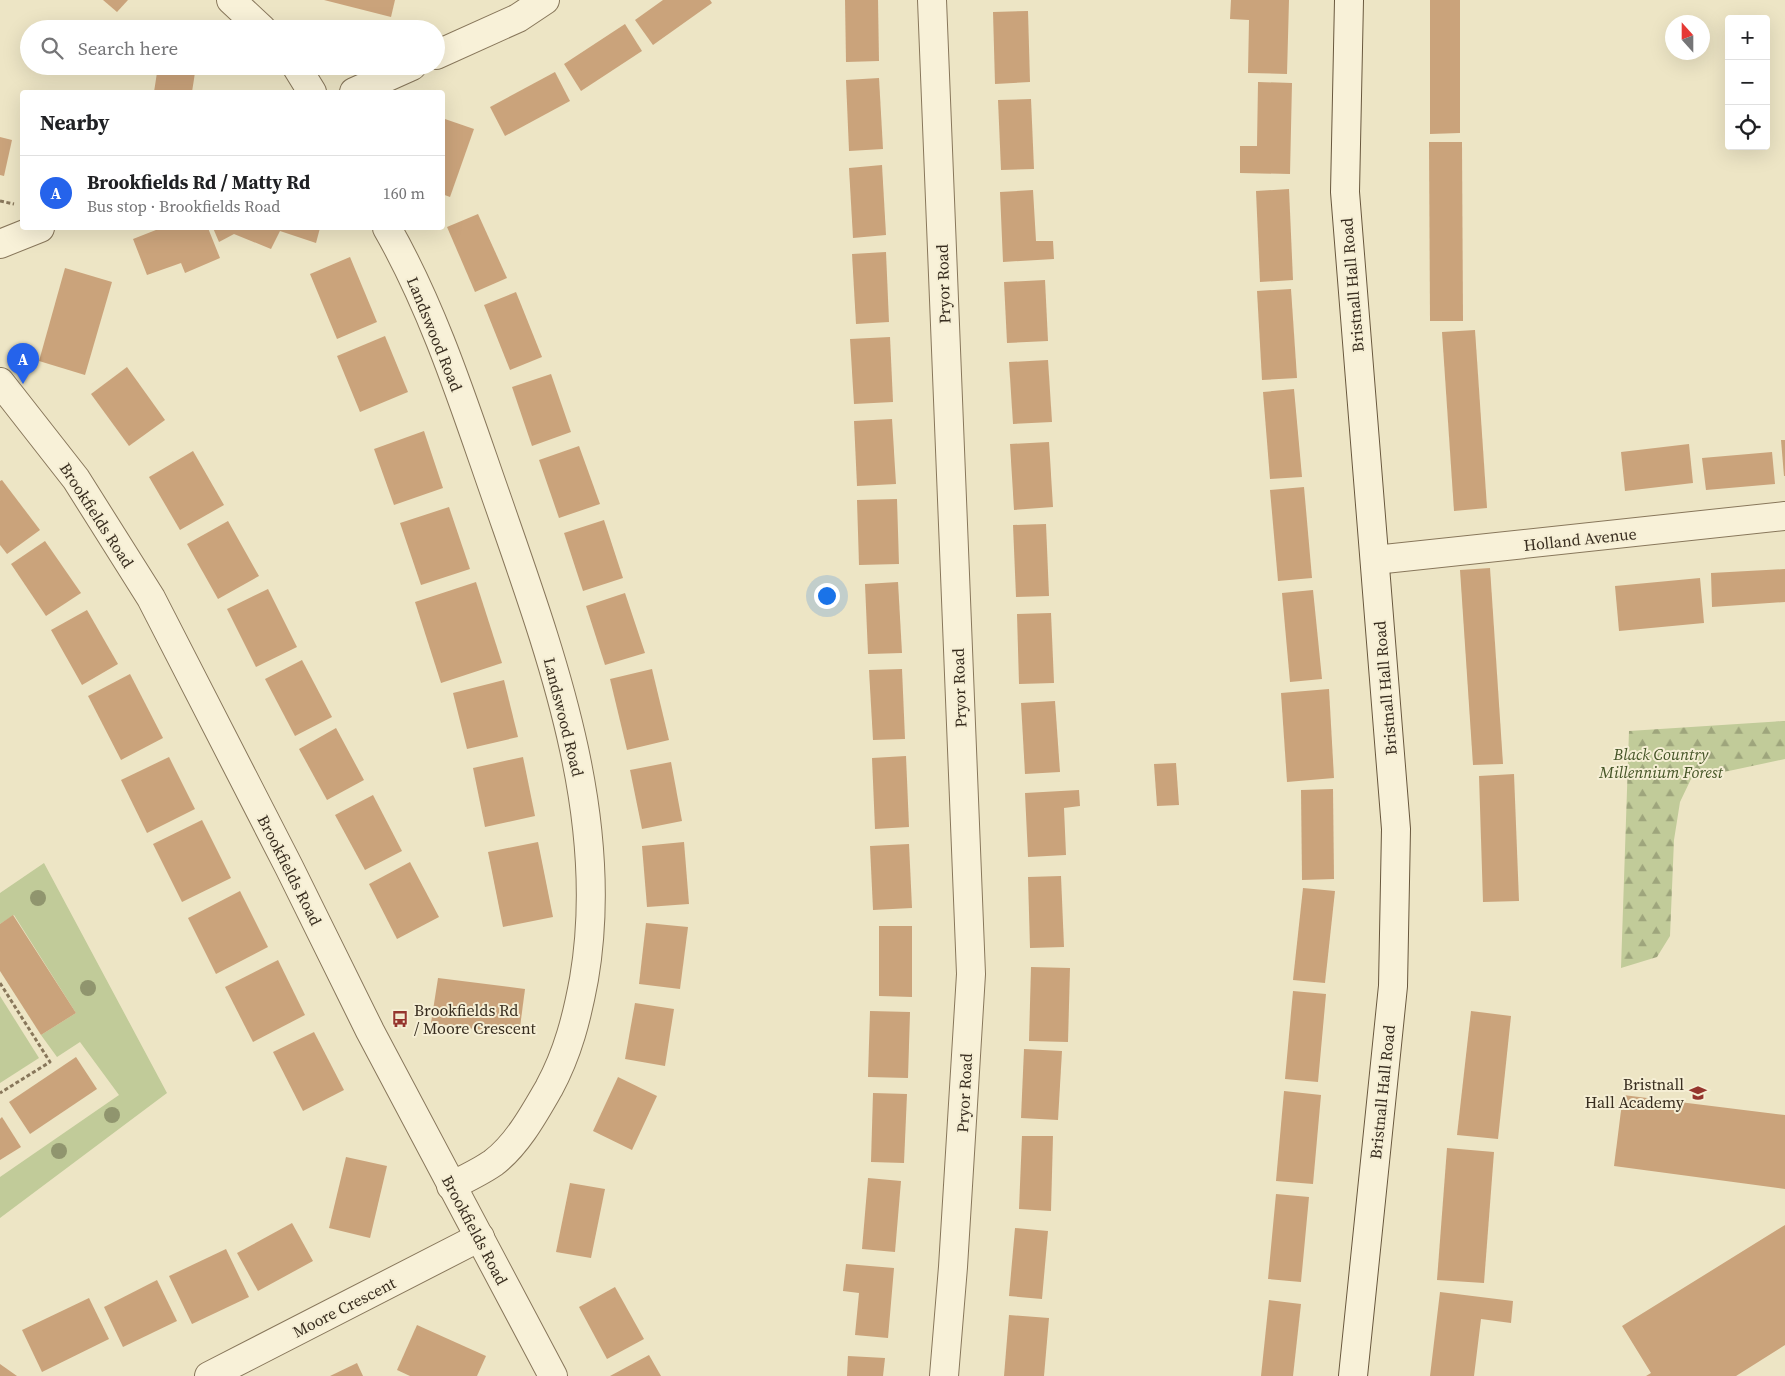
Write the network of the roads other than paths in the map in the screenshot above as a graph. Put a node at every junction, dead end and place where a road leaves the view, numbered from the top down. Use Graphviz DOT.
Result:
graph roads {
  1 [pos="231,0"];
  2 [pos="545,0"];
  3 [pos="932,0"];
  4 [pos="1349,0"];
  5 [pos="252,20"];
  6 [pos="445,51"];
  7 [pos="302,75"];
  8 [pos="392,75"];
  9 [pos="311,90"];
  10 [pos="358,90"];
  11 [pos="35,230"];
  12 [pos="387,230"];
  13 [pos="0,244"];
  14 [pos="0,382"];
  15 [pos="1785,516"];
  16 [pos="1375,560"];
  17 [pos="451,1186"];
  18 [pos="480,1237"];
  19 [pos="209,1376"];
  20 [pos="553,1376"];
  21 [pos="944,1376"];
  22 [pos="1353,1376"];
  1 -- 5 [label="street"];
  2 -- 6 [label="street"];
  3 -- 21 [label="street, Pryor Road"];
  4 -- 16 [label="street, Bristnall Hall Road"];
  7 -- 9 [label="street"];
  8 -- 10 [label="street"];
  11 -- 13 [label="street"];
  12 -- 17 [label="street, Landswood Road"];
  14 -- 17 [label="street, Brookfields Road"];
  15 -- 16 [label="street, Holland Avenue"];
  16 -- 22 [label="street, Bristnall Hall Road"];
  17 -- 18 [label="street, Brookfields Road"];
  18 -- 19 [label="street, Moore Crescent"];
  18 -- 20 [label="street, Brookfields Road"];
}
